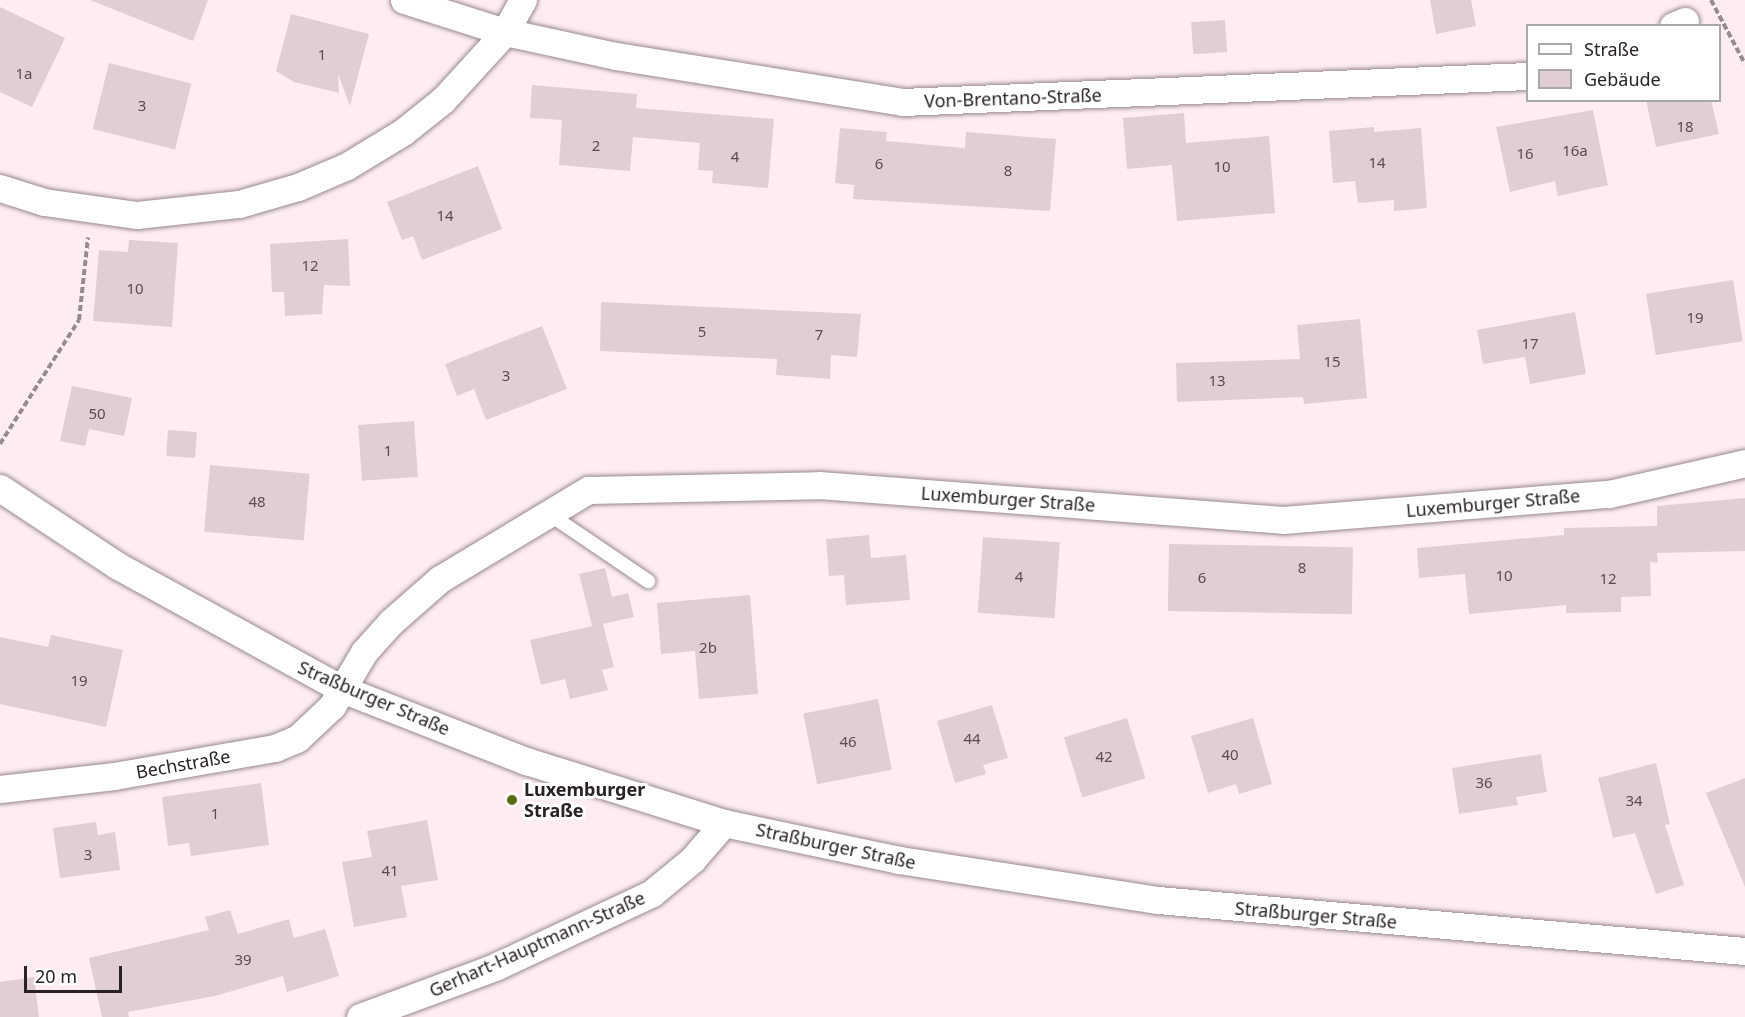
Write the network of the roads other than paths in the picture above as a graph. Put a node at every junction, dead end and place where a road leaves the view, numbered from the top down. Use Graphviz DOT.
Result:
graph roads {
  1 [pos="404,0"];
  2 [pos="523,0"];
  3 [pos="505,32"];
  4 [pos="1526,76"];
  5 [pos="0,188"];
  6 [pos="1745,463"];
  7 [pos="0,488"];
  8 [pos="549,514"];
  9 [pos="648,581"];
  10 [pos="342,689"];
  11 [pos="0,789"];
  12 [pos="724,822"];
  13 [pos="1745,951"];
  14 [pos="360,1017"];
  1 -- 3 [label="street, Von-Brentano-Straße"];
  2 -- 3 [label="street"];
  3 -- 4 [label="street, Von-Brentano-Straße"];
  3 -- 5 [label="street"];
  6 -- 8 [label="street, Luxemburger Straße"];
  7 -- 10 [label="street, Straßburger Straße"];
  8 -- 9 [label="lane"];
  8 -- 10 [label="street, Luxemburger Straße"];
  10 -- 11 [label="street, Bechstraße"];
  10 -- 12 [label="street, Straßburger Straße"];
  12 -- 13 [label="street, Straßburger Straße"];
  12 -- 14 [label="street, Gerhart-Hauptmann-Straße"];
}
